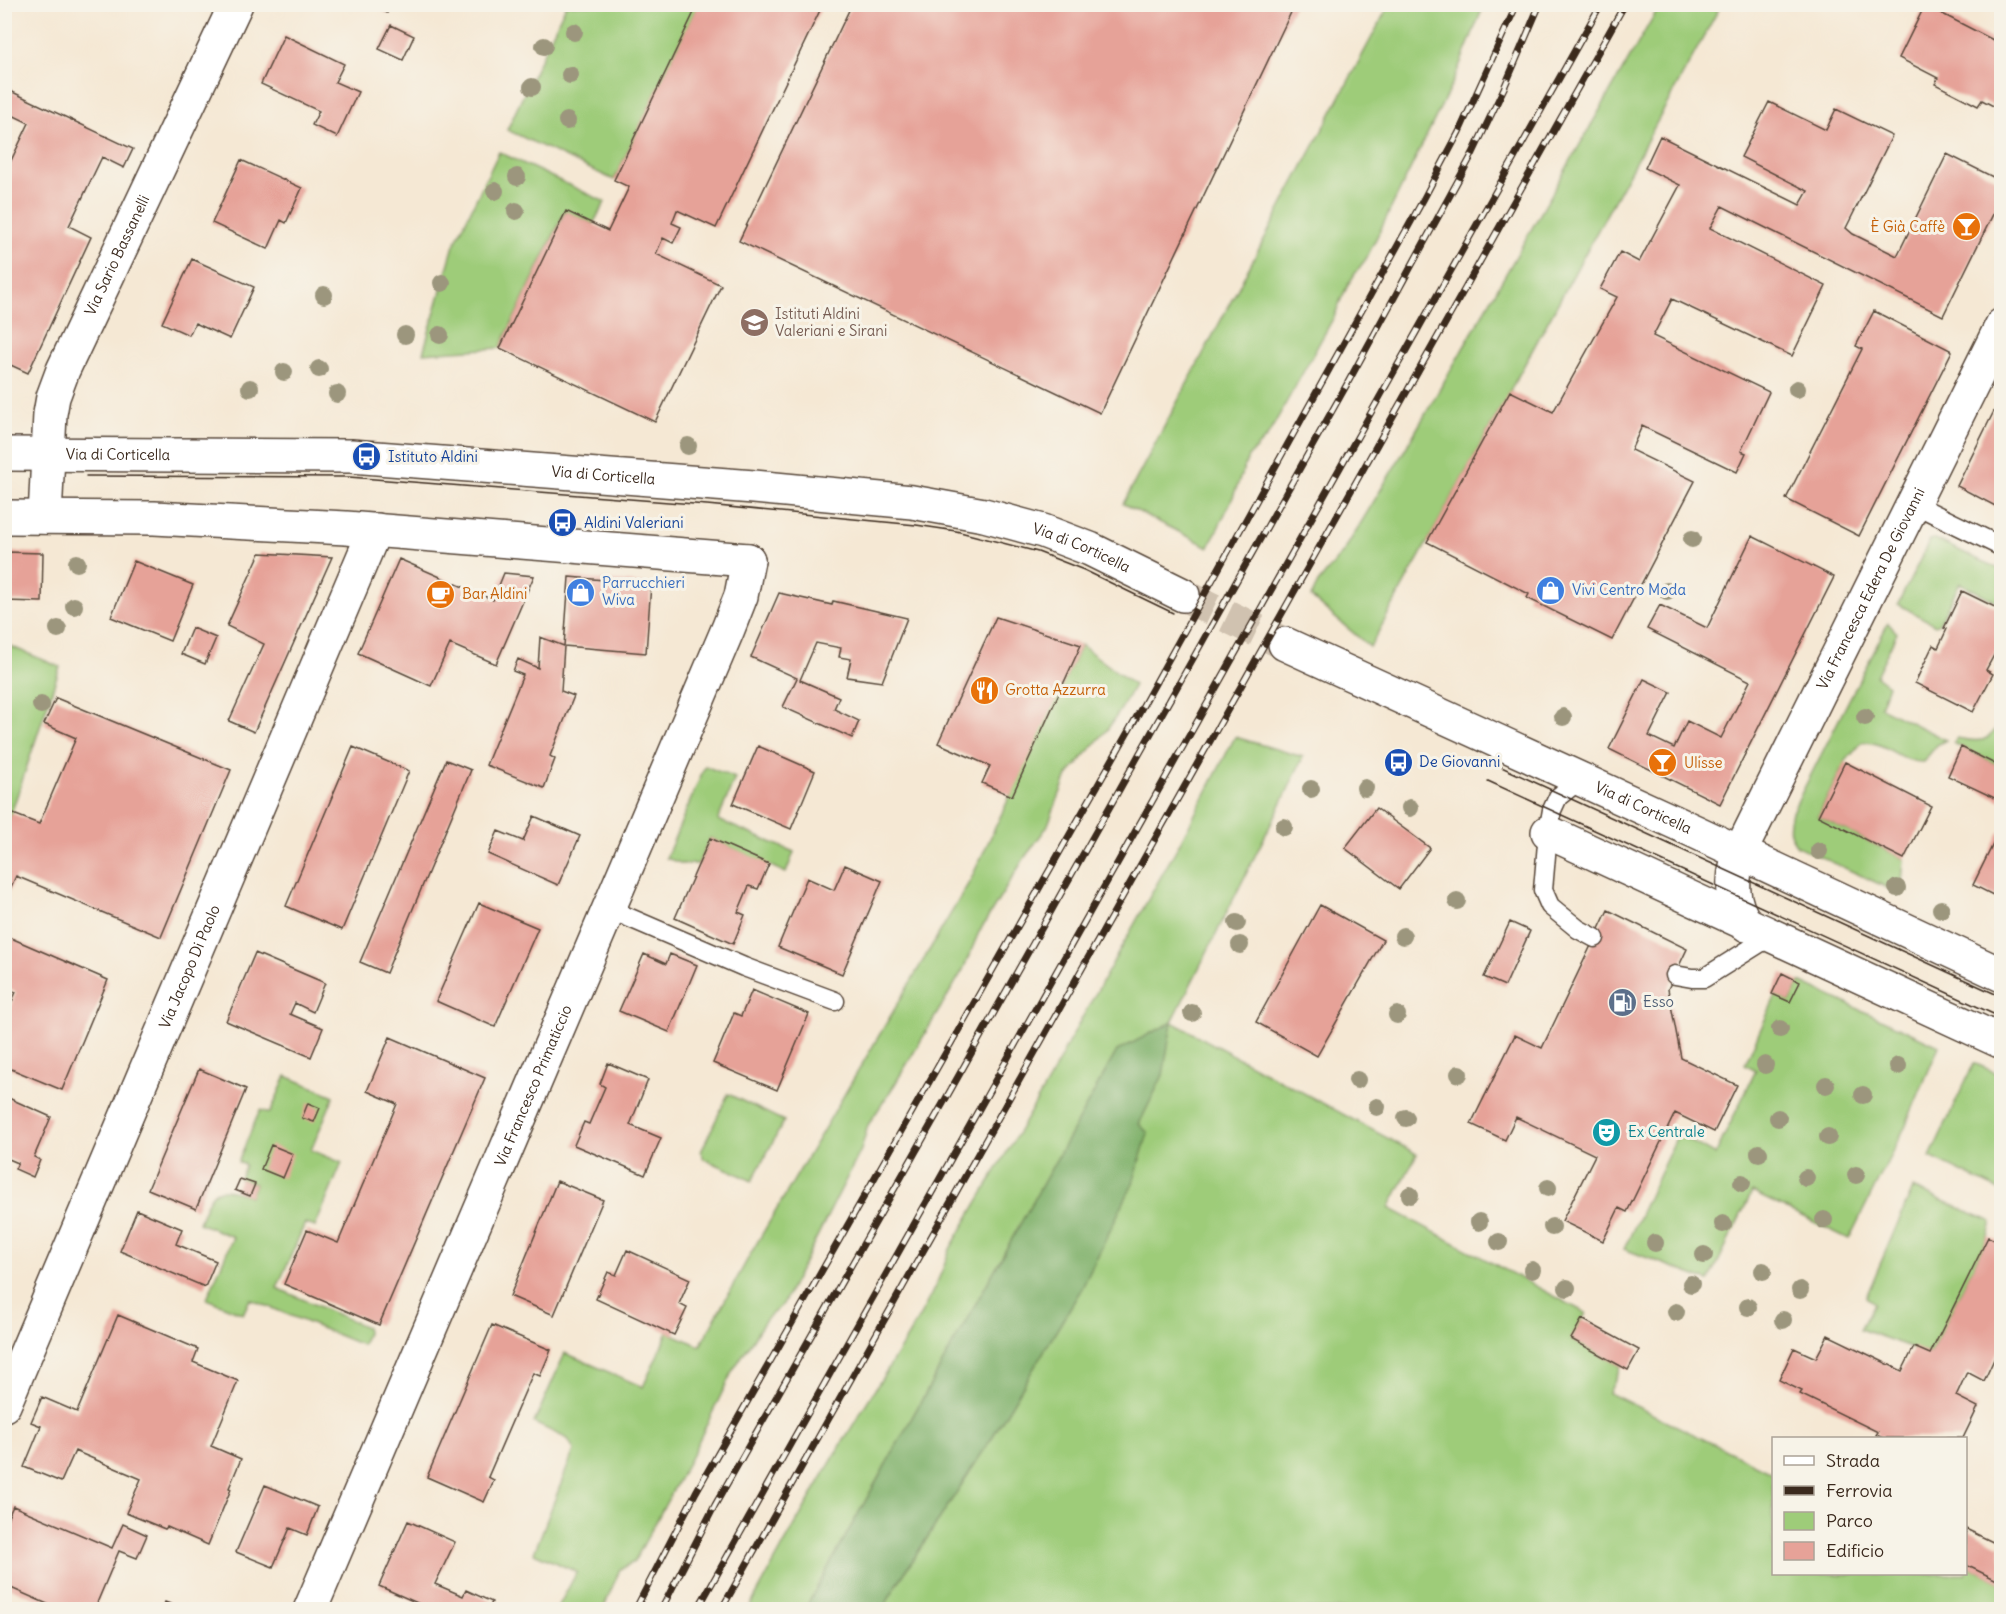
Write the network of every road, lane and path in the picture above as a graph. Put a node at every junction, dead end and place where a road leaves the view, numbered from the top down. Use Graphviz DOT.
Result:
graph roads {
  1 [pos="236,4"];
  2 [pos="2001,325"];
  3 [pos="4,454"];
  4 [pos="47,454"];
  5 [pos="1912,503"];
  6 [pos="4,517"];
  7 [pos="45,517"];
  8 [pos="377,530"];
  9 [pos="2001,547"];
  10 [pos="1183,595"];
  11 [pos="1285,644"];
  12 [pos="1581,779"];
  13 [pos="1548,832"];
  14 [pos="1740,852"];
  15 [pos="609,909"];
  16 [pos="1759,930"];
  17 [pos="1595,938"];
  18 [pos="1675,975"];
  19 [pos="2001,975"];
  20 [pos="835,1000"];
  21 [pos="2001,1042"];
  22 [pos="4,1405"];
  23 [pos="310,1610"];
  1 -- 4 [label="main road, Via Sario Bassanelli"];
  2 -- 5 [label="main road, Via Francesca Edera De Giovanni"];
  3 -- 4 [label="main road, Via di Corticella"];
  4 -- 7 [label="main road, Via Sario Bassanelli"];
  4 -- 10 [label="main road, Via di Corticella"];
  5 -- 9 [label="lane"];
  5 -- 14 [label="main road, Via Francesca Edera De Giovanni"];
  6 -- 7 [label="main road"];
  7 -- 8 [label="main road"];
  8 -- 15 [label="main road, Via Francesco Primaticcio"];
  8 -- 22 [label="main road, Via Jacopo Di Paolo"];
  11 -- 12 [label="main road, Via di Corticella"];
  12 -- 13 [label="lane"];
  12 -- 14 [label="main road, Via di Corticella"];
  13 -- 16 [label="main road"];
  13 -- 17 [label="lane"];
  14 -- 16 [label="main road, Via Francesca Edera De Giovanni"];
  14 -- 19 [label="main road, Via di Corticella"];
  15 -- 20 [label="lane"];
  15 -- 23 [label="main road, Via Francesco Primaticcio"];
  16 -- 18 [label="lane"];
  16 -- 21 [label="main road"];
}
